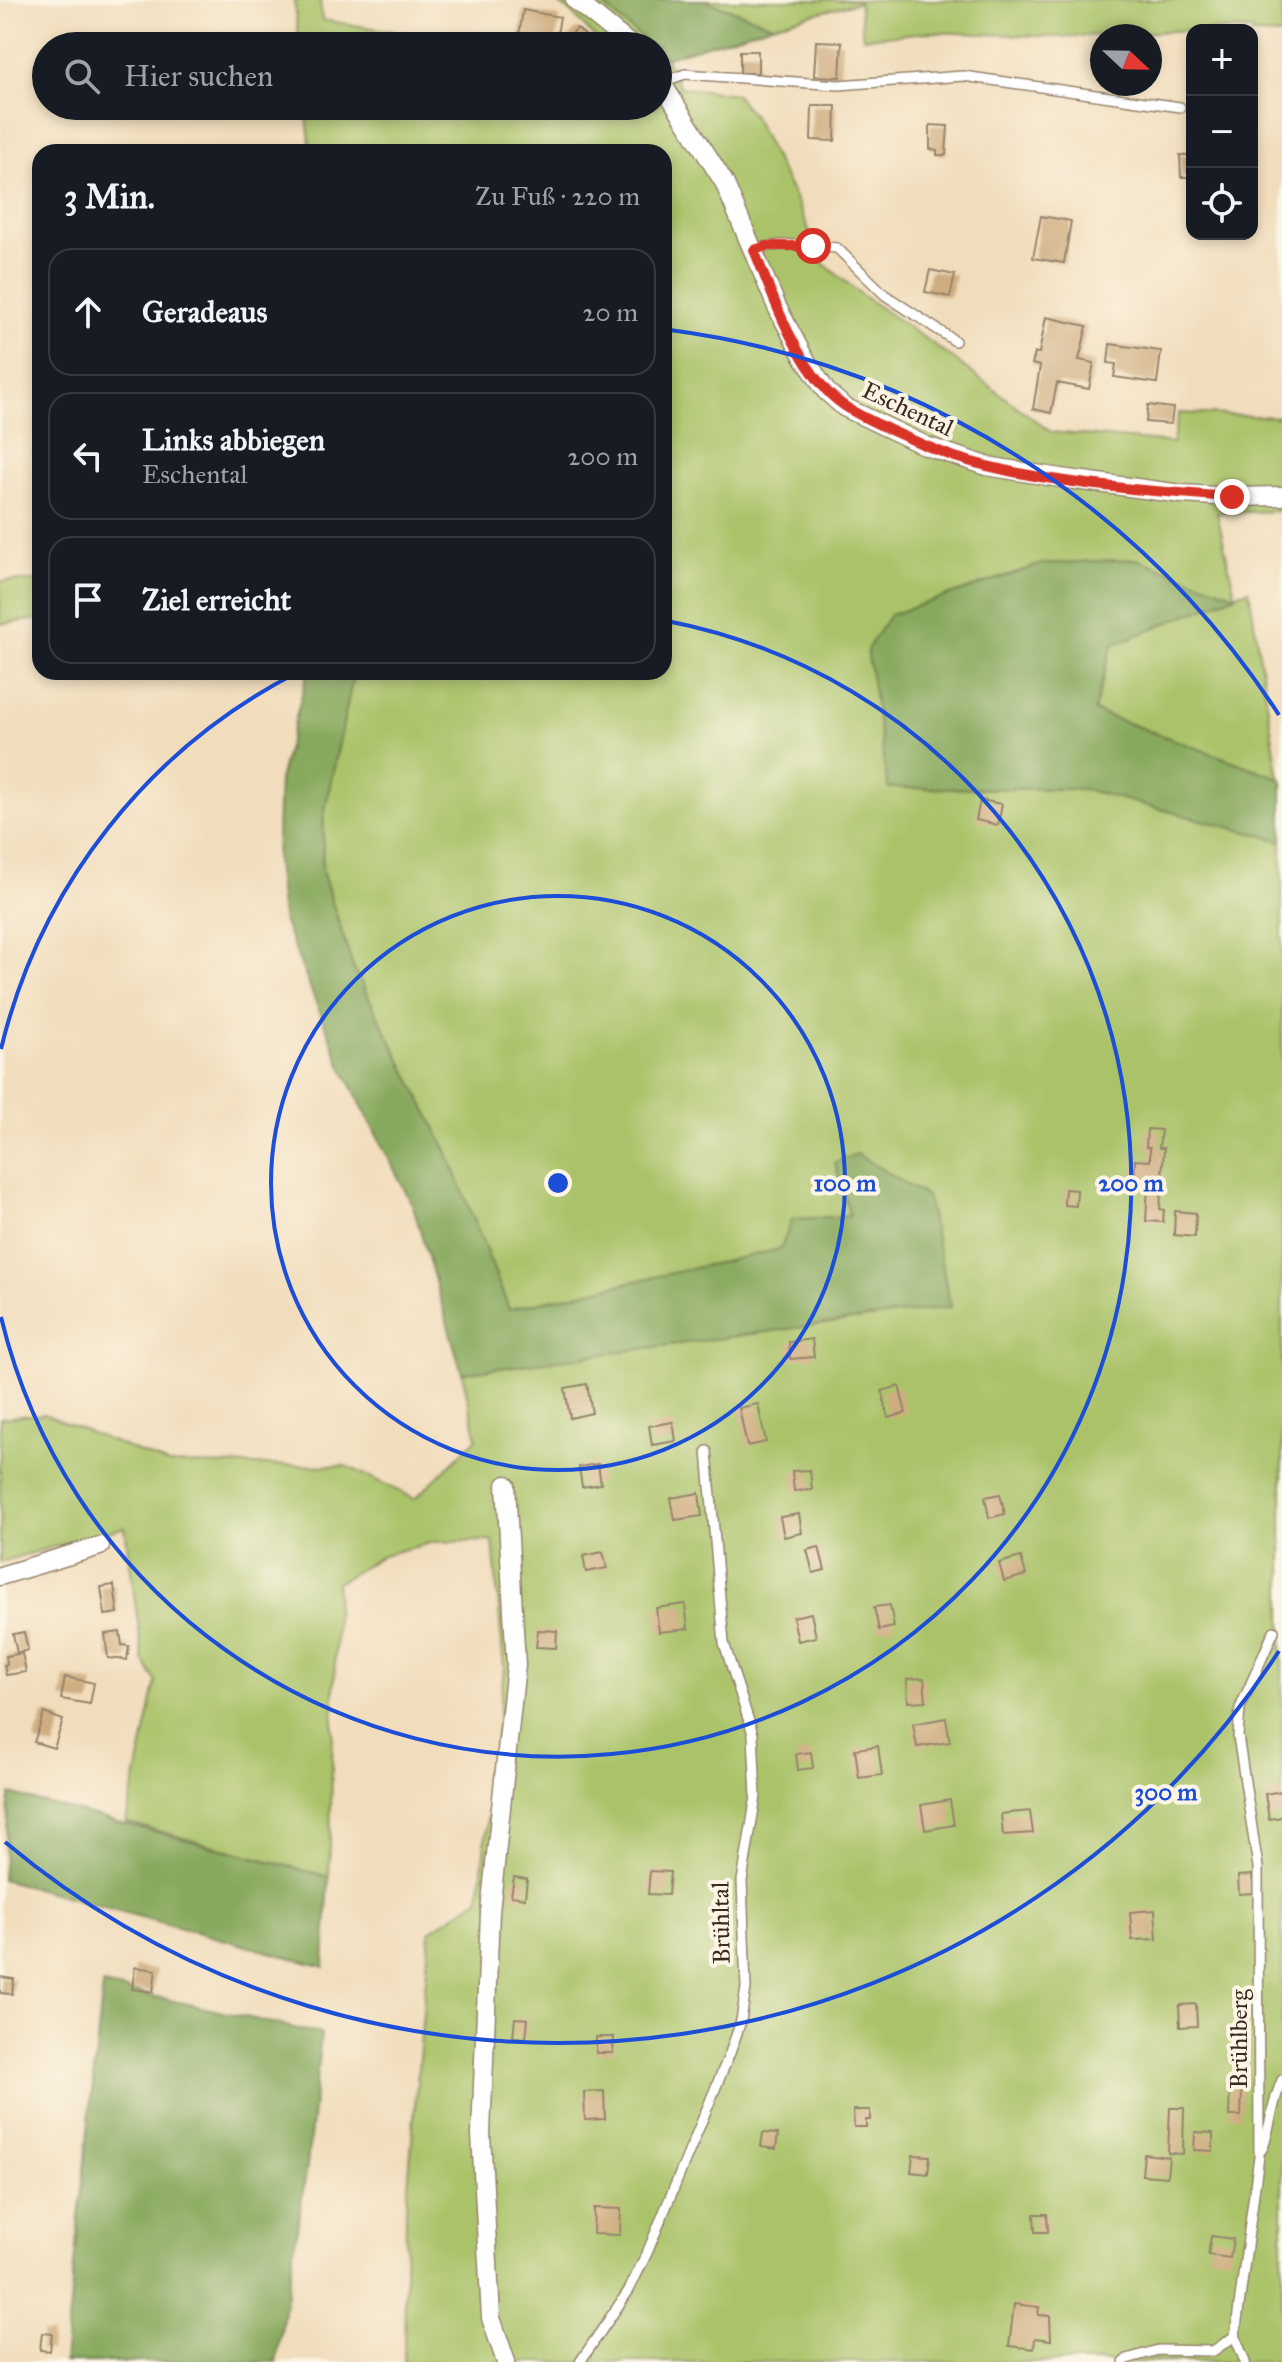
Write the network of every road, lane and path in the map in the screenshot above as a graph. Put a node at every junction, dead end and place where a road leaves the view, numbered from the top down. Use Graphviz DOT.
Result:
graph roads {
  1 [pos="575,0"];
  2 [pos="615,32"];
  3 [pos="672,77"];
  4 [pos="672,98"];
  5 [pos="1180,107"];
  6 [pos="754,250"];
  7 [pos="955,341"];
  8 [pos="1282,496"];
  9 [pos="707,1451"];
  10 [pos="506,1485"];
  11 [pos="100,1546"];
  12 [pos="0,1576"];
  13 [pos="1274,1631"];
  14 [pos="1282,2080"];
  15 [pos="1259,2156"];
  16 [pos="1235,2336"];
  17 [pos="506,2362"];
  18 [pos="580,2362"];
  19 [pos="1124,2362"];
  20 [pos="1245,2362"];
  1 -- 2 [label="street"];
  3 -- 5 [label="lane"];
  4 -- 6 [label="street, Eschental"];
  6 -- 7 [label="lane"];
  6 -- 8 [label="street, Eschental"];
  9 -- 18 [label="lane, Brühltal"];
  10 -- 17 [label="street"];
  11 -- 12 [label="street"];
  13 -- 15 [label="lane, Brühlberg"];
  14 -- 15 [label="lane"];
  15 -- 16 [label="lane, Brühlberg"];
  16 -- 19 [label="lane"];
  16 -- 20 [label="lane"];
}
